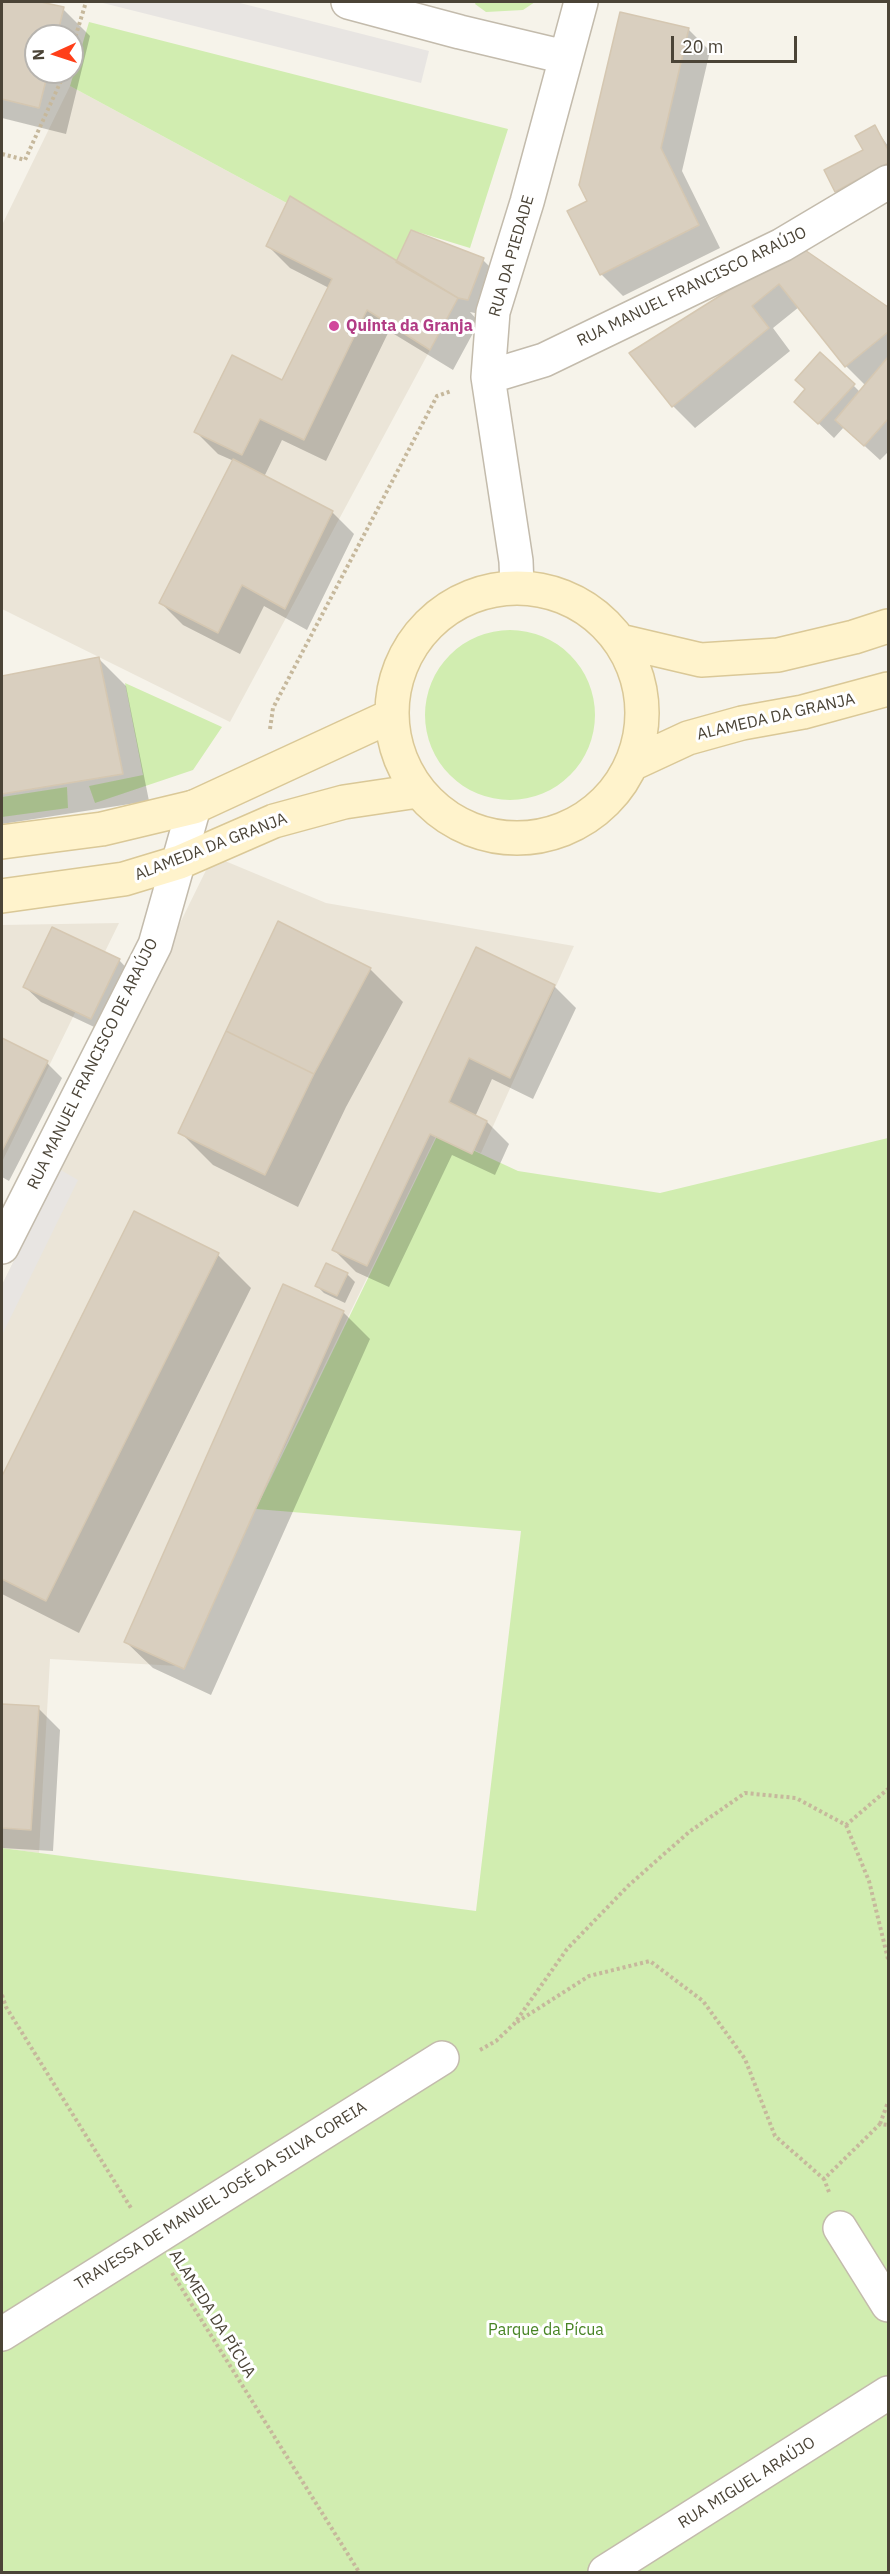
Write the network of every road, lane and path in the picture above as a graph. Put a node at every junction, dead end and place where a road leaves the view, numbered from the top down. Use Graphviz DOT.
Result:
graph roads {
  1 [pos="86,2"];
  2 [pos="348,2"];
  3 [pos="581,2"];
  4 [pos="79,24"];
  5 [pos="565,57"];
  6 [pos="60,84"];
  7 [pos="2,154"];
  8 [pos="888,182"];
  9 [pos="488,377"];
  10 [pos="517,587"];
  11 [pos="888,626"];
  12 [pos="620,641"];
  13 [pos="888,688"];
  14 [pos="273,708"];
  15 [pos="391,716"];
  16 [pos="632,764"];
  17 [pos="418,791"];
  18 [pos="194,807"];
  19 [pos="2,842"];
  20 [pos="180,862"];
  21 [pos="2,896"];
  22 [pos="2,1247"];
  23 [pos="888,1789"];
  24 [pos="846,1825"];
  25 [pos="888,1959"];
  26 [pos="2,1995"];
  27 [pos="514,2024"];
  28 [pos="442,2058"];
  29 [pos="888,2102"];
  30 [pos="880,2124"];
  31 [pos="888,2125"];
  32 [pos="824,2179"];
  33 [pos="840,2228"];
  34 [pos="151,2239"];
  35 [pos="888,2305"];
  36 [pos="2,2334"];
  37 [pos="888,2393"];
  38 [pos="359,2572"];
  39 [pos="605,2572"];
  1 -- 4 [label="path"];
  2 -- 5 [label="street"];
  3 -- 5 [label="street, RUA DA PIEDADE"];
  5 -- 9 [label="street, RUA DA PIEDADE"];
  6 -- 7 [label="path"];
  8 -- 9 [label="street, RUA MANUEL FRANCISCO ARAÚJO"];
  9 -- 10 [label="street, RUA DA PIEDADE"];
  9 -- 14 [label="path"];
  10 -- 12 [label="street"];
  10 -- 15 [label="street"];
  11 -- 12 [label="street"];
  12 -- 16 [label="street"];
  13 -- 16 [label="street, ALAMEDA DA GRANJA"];
  15 -- 17 [label="street"];
  15 -- 18 [label="street"];
  16 -- 17 [label="street"];
  17 -- 20 [label="street, ALAMEDA DA GRANJA"];
  18 -- 19 [label="street"];
  18 -- 20 [label="street, RUA MANUEL FRANCISCO DE ARAÚJO"];
  20 -- 21 [label="street, ALAMEDA DA GRANJA"];
  20 -- 22 [label="street, RUA MANUEL FRANCISCO DE ARAÚJO"];
  23 -- 24 [label="path"];
  24 -- 25 [label="path"];
  24 -- 27 [label="path"];
  26 -- 34 [label="path, ALAMEDA DA PÍCUA"];
  27 -- 28 [label="path"];
  27 -- 32 [label="path"];
  28 -- 34 [label="street, TRAVESSA DE MANUEL JOSÉ DA SILVA COREIA"];
  29 -- 30 [label="path"];
  30 -- 31 [label="path"];
  30 -- 32 [label="path"];
  32 -- 33 [label="path"];
  33 -- 35 [label="street"];
  34 -- 36 [label="street, TRAVESSA DE MANUEL JOSÉ DA SILVA COREIA"];
  34 -- 38 [label="path, ALAMEDA DA PÍCUA"];
  37 -- 39 [label="street, RUA MIGUEL ARAÚJO"];
}
